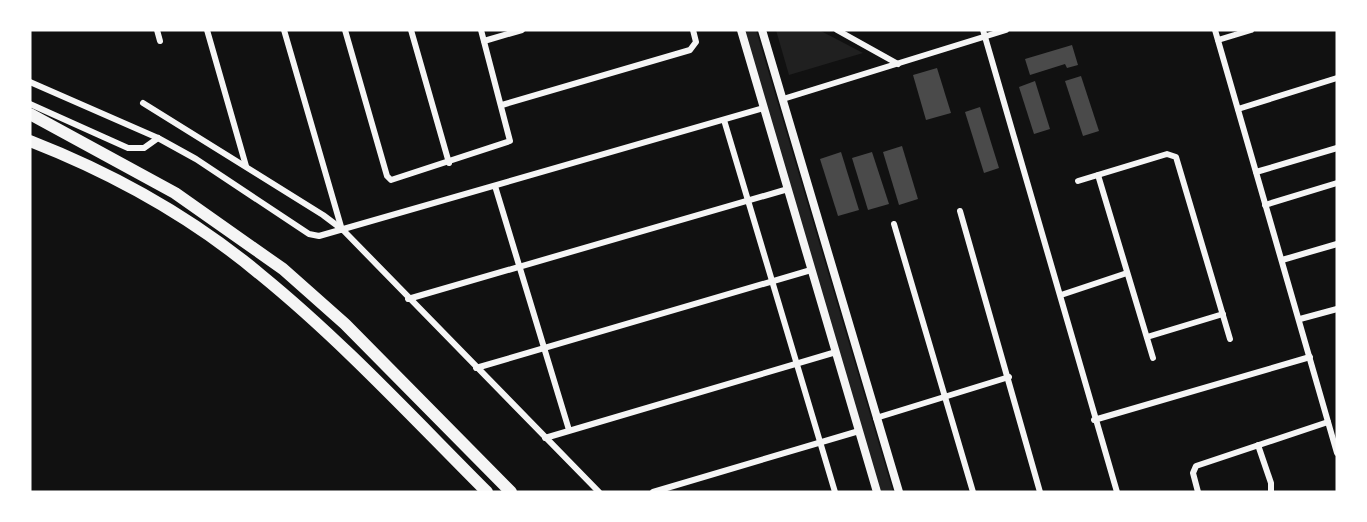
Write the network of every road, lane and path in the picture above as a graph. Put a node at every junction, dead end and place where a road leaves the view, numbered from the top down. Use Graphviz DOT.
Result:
graph roads {
  1 [pos="157,30"];
  2 [pos="207,30"];
  3 [pos="284,30"];
  4 [pos="345,30"];
  5 [pos="411,30"];
  6 [pos="480,30"];
  7 [pos="522,30"];
  8 [pos="693,30"];
  9 [pos="741,30"];
  10 [pos="762,30"];
  11 [pos="837,30"];
  12 [pos="1006,30"];
  13 [pos="1215,30"];
  14 [pos="1251,30"];
  15 [pos="984,33"];
  16 [pos="1218,40"];
  17 [pos="160,41"];
  18 [pos="484,41"];
  19 [pos="898,64"];
  20 [pos="1337,78"];
  21 [pos="30,82"];
  22 [pos="783,99"];
  23 [pos="143,103"];
  24 [pos="30,104"];
  25 [pos="502,105"];
  26 [pos="764,108"];
  27 [pos="1238,109"];
  28 [pos="30,114"];
  29 [pos="724,120"];
  30 [pos="30,123"];
  31 [pos="55,130"];
  32 [pos="158,138"];
  33 [pos="30,141"];
  34 [pos="1337,148"];
  35 [pos="449,163"];
  36 [pos="246,167"];
  37 [pos="1256,171"];
  38 [pos="1098,176"];
  39 [pos="1078,182"];
  40 [pos="1337,183"];
  41 [pos="495,186"];
  42 [pos="788,189"];
  43 [pos="748,201"];
  44 [pos="1265,205"];
  45 [pos="960,211"];
  46 [pos="894,224"];
  47 [pos="343,230"];
  48 [pos="1337,244"];
  49 [pos="1282,260"];
  50 [pos="522,267"];
  51 [pos="812,270"];
  52 [pos="1127,273"];
  53 [pos="772,281"];
  54 [pos="1061,295"];
  55 [pos="408,299"];
  56 [pos="1337,309"];
  57 [pos="1223,314"];
  58 [pos="1300,319"];
  59 [pos="1147,337"];
  60 [pos="1230,339"];
  61 [pos="545,349"];
  62 [pos="836,352"];
  63 [pos="1310,357"];
  64 [pos="1153,358"];
  65 [pos="796,362"];
  66 [pos="476,368"];
  67 [pos="1009,376"];
  68 [pos="944,398"];
  69 [pos="876,418"];
  70 [pos="1094,420"];
  71 [pos="1328,422"];
  72 [pos="569,430"];
  73 [pos="859,431"];
  74 [pos="545,438"];
  75 [pos="820,441"];
  76 [pos="1258,445"];
  77 [pos="1337,453"];
  78 [pos="487,492"];
  79 [pos="511,492"];
  80 [pos="599,492"];
  81 [pos="652,492"];
  82 [pos="835,492"];
  83 [pos="877,492"];
  84 [pos="899,492"];
  85 [pos="973,492"];
  86 [pos="1040,492"];
  87 [pos="1117,492"];
  88 [pos="1198,492"];
  89 [pos="1271,492"];
  1 -- 17 [label="street"];
  2 -- 36 [label="street"];
  3 -- 47 [label="street"];
  4 -- 35 [label="street"];
  5 -- 35 [label="street"];
  6 -- 18 [label="street"];
  7 -- 18 [label="street"];
  8 -- 25 [label="street"];
  9 -- 26 [label="street"];
  10 -- 22 [label="street"];
  11 -- 19 [label="street"];
  12 -- 15 [label="street"];
  13 -- 16 [label="street"];
  14 -- 16 [label="street"];
  15 -- 19 [label="street"];
  15 -- 54 [label="street"];
  16 -- 27 [label="street"];
  18 -- 25 [label="street"];
  19 -- 22 [label="street"];
  20 -- 27 [label="street"];
  21 -- 32 [label="street"];
  22 -- 69 [label="street"];
  23 -- 36 [label="street"];
  24 -- 32 [label="street"];
  25 -- 35 [label="street"];
  26 -- 29 [label="street"];
  26 -- 42 [label="street"];
  27 -- 37 [label="street"];
  28 -- 31 [label="highway"];
  29 -- 41 [label="street"];
  29 -- 43 [label="street"];
  30 -- 31 [label="highway"];
  31 -- 79 [label="highway"];
  32 -- 47 [label="street"];
  33 -- 78 [label="highway"];
  34 -- 37 [label="street"];
  36 -- 47 [label="street"];
  37 -- 44 [label="street"];
  38 -- 39 [label="street"];
  38 -- 52 [label="street"];
  38 -- 57 [label="street"];
  40 -- 44 [label="street"];
  41 -- 47 [label="street"];
  41 -- 50 [label="street"];
  42 -- 43 [label="street"];
  42 -- 51 [label="street"];
  43 -- 50 [label="street"];
  43 -- 53 [label="street"];
  44 -- 49 [label="street"];
  45 -- 67 [label="street"];
  46 -- 68 [label="street"];
  47 -- 55 [label="street"];
  48 -- 49 [label="street"];
  49 -- 58 [label="street"];
  50 -- 55 [label="street"];
  50 -- 61 [label="street"];
  51 -- 53 [label="street"];
  51 -- 62 [label="street"];
  52 -- 54 [label="street"];
  52 -- 59 [label="street"];
  53 -- 61 [label="street"];
  53 -- 65 [label="street"];
  54 -- 70 [label="street"];
  55 -- 66 [label="street"];
  56 -- 58 [label="street"];
  57 -- 59 [label="street"];
  57 -- 60 [label="street"];
  58 -- 63 [label="street"];
  59 -- 64 [label="street"];
  61 -- 66 [label="street"];
  61 -- 72 [label="street"];
  62 -- 65 [label="street"];
  62 -- 73 [label="street"];
  63 -- 70 [label="street"];
  63 -- 71 [label="street"];
  65 -- 72 [label="street"];
  65 -- 75 [label="street"];
  66 -- 74 [label="street"];
  67 -- 68 [label="street"];
  67 -- 86 [label="street"];
  68 -- 69 [label="street"];
  68 -- 85 [label="street"];
  69 -- 84 [label="street"];
  70 -- 87 [label="street"];
  71 -- 76 [label="street"];
  71 -- 77 [label="street"];
  72 -- 74 [label="street"];
  73 -- 75 [label="street"];
  73 -- 83 [label="street"];
  74 -- 80 [label="street"];
  75 -- 81 [label="street"];
  75 -- 82 [label="street"];
  76 -- 88 [label="street"];
  76 -- 89 [label="street"];
}
